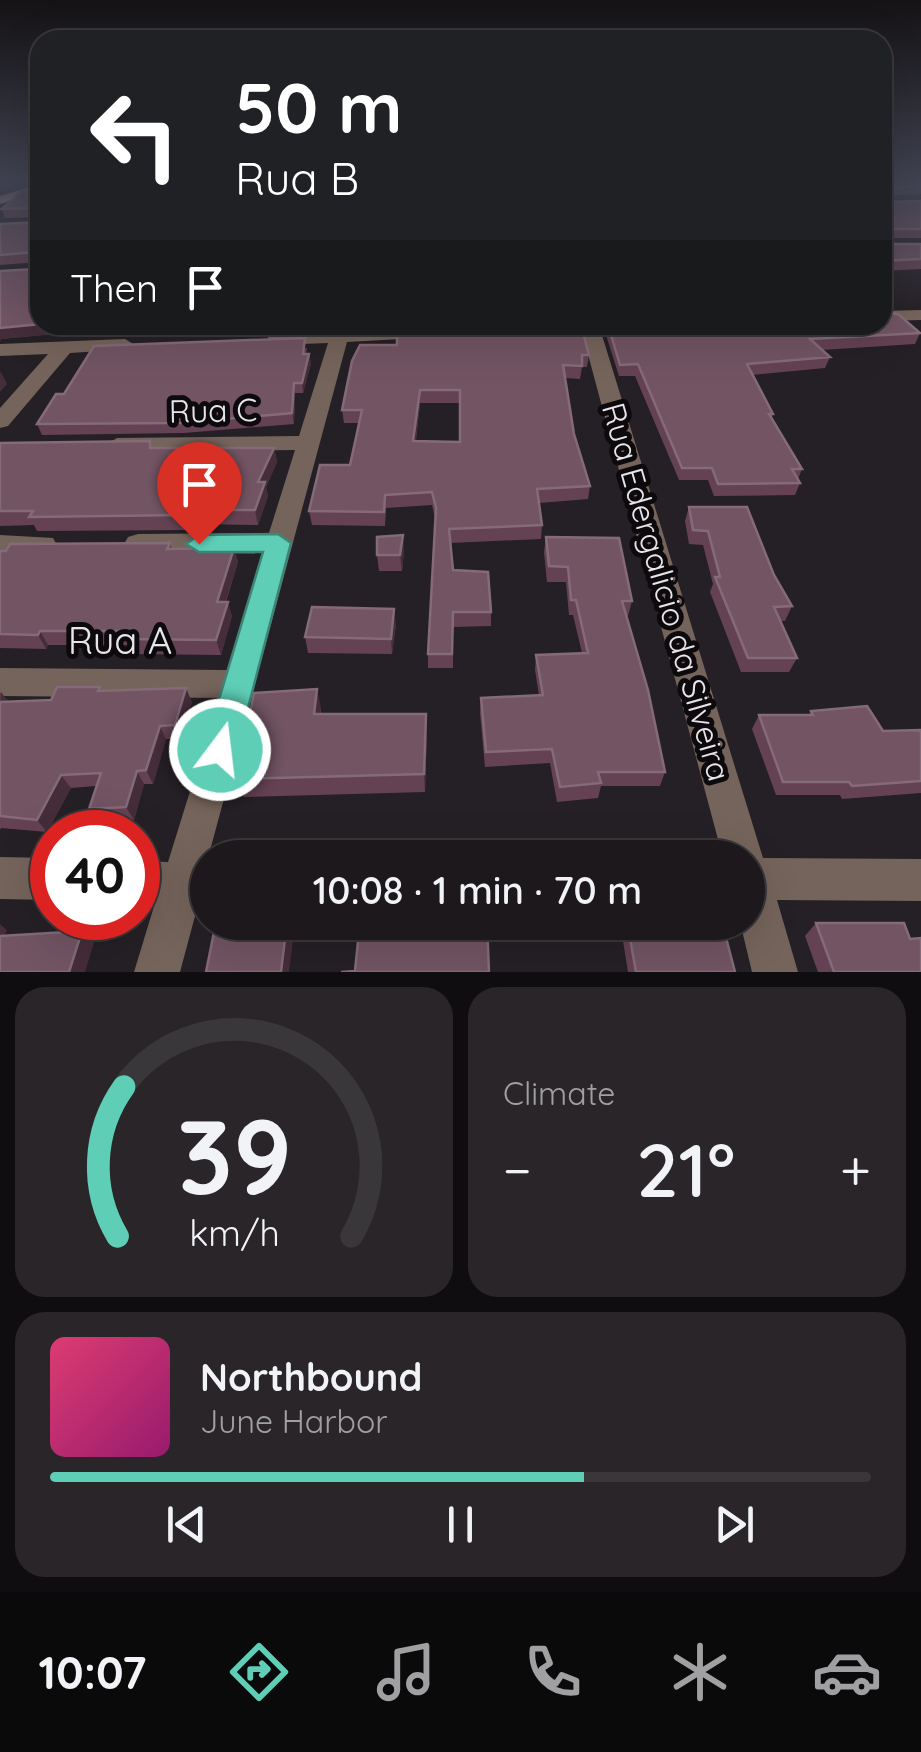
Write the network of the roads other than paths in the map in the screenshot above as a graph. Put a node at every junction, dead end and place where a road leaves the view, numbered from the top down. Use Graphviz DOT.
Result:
graph roads {
  1 [pos="892,312"];
  2 [pos="921,315"];
  3 [pos="316,335"];
  4 [pos="353,335"];
  5 [pos="592,335"];
  6 [pos="253,340"];
  7 [pos="140,344"];
  8 [pos="65,348"];
  9 [pos="0,350"];
  10 [pos="0,421"];
  11 [pos="307,443"];
  12 [pos="96,445"];
  13 [pos="278,543"];
  14 [pos="80,544"];
  15 [pos="119,544"];
  16 [pos="0,545"];
  17 [pos="0,682"];
  18 [pos="239,684"];
  19 [pos="205,840"];
  20 [pos="738,840"];
  21 [pos="765,873"];
  22 [pos="0,878"];
  23 [pos="30,879"];
  24 [pos="921,880"];
  25 [pos="160,883"];
  26 [pos="190,884"];
  27 [pos="190,898"];
  28 [pos="765,936"];
  29 [pos="157,972"];
  30 [pos="775,972"];
  1 -- 2 [label="street"];
  3 -- 6 [label="street"];
  4 -- 11 [label="street"];
  5 -- 20 [label="street, Rua Edergalicio da Silveira"];
  7 -- 8 [label="street"];
  8 -- 9 [label="street"];
  8 -- 10 [label="street"];
  11 -- 12 [label="street, Rua C"];
  11 -- 13 [label="street"];
  13 -- 15 [label="street"];
  13 -- 18 [label="street"];
  14 -- 16 [label="street"];
  17 -- 18 [label="street, Rua A"];
  18 -- 19 [label="street"];
  21 -- 24 [label="street"];
  22 -- 23 [label="street"];
  25 -- 26 [label="street"];
  27 -- 29 [label="street"];
  28 -- 30 [label="street, Rua Edergalicio da Silveira"];
}
